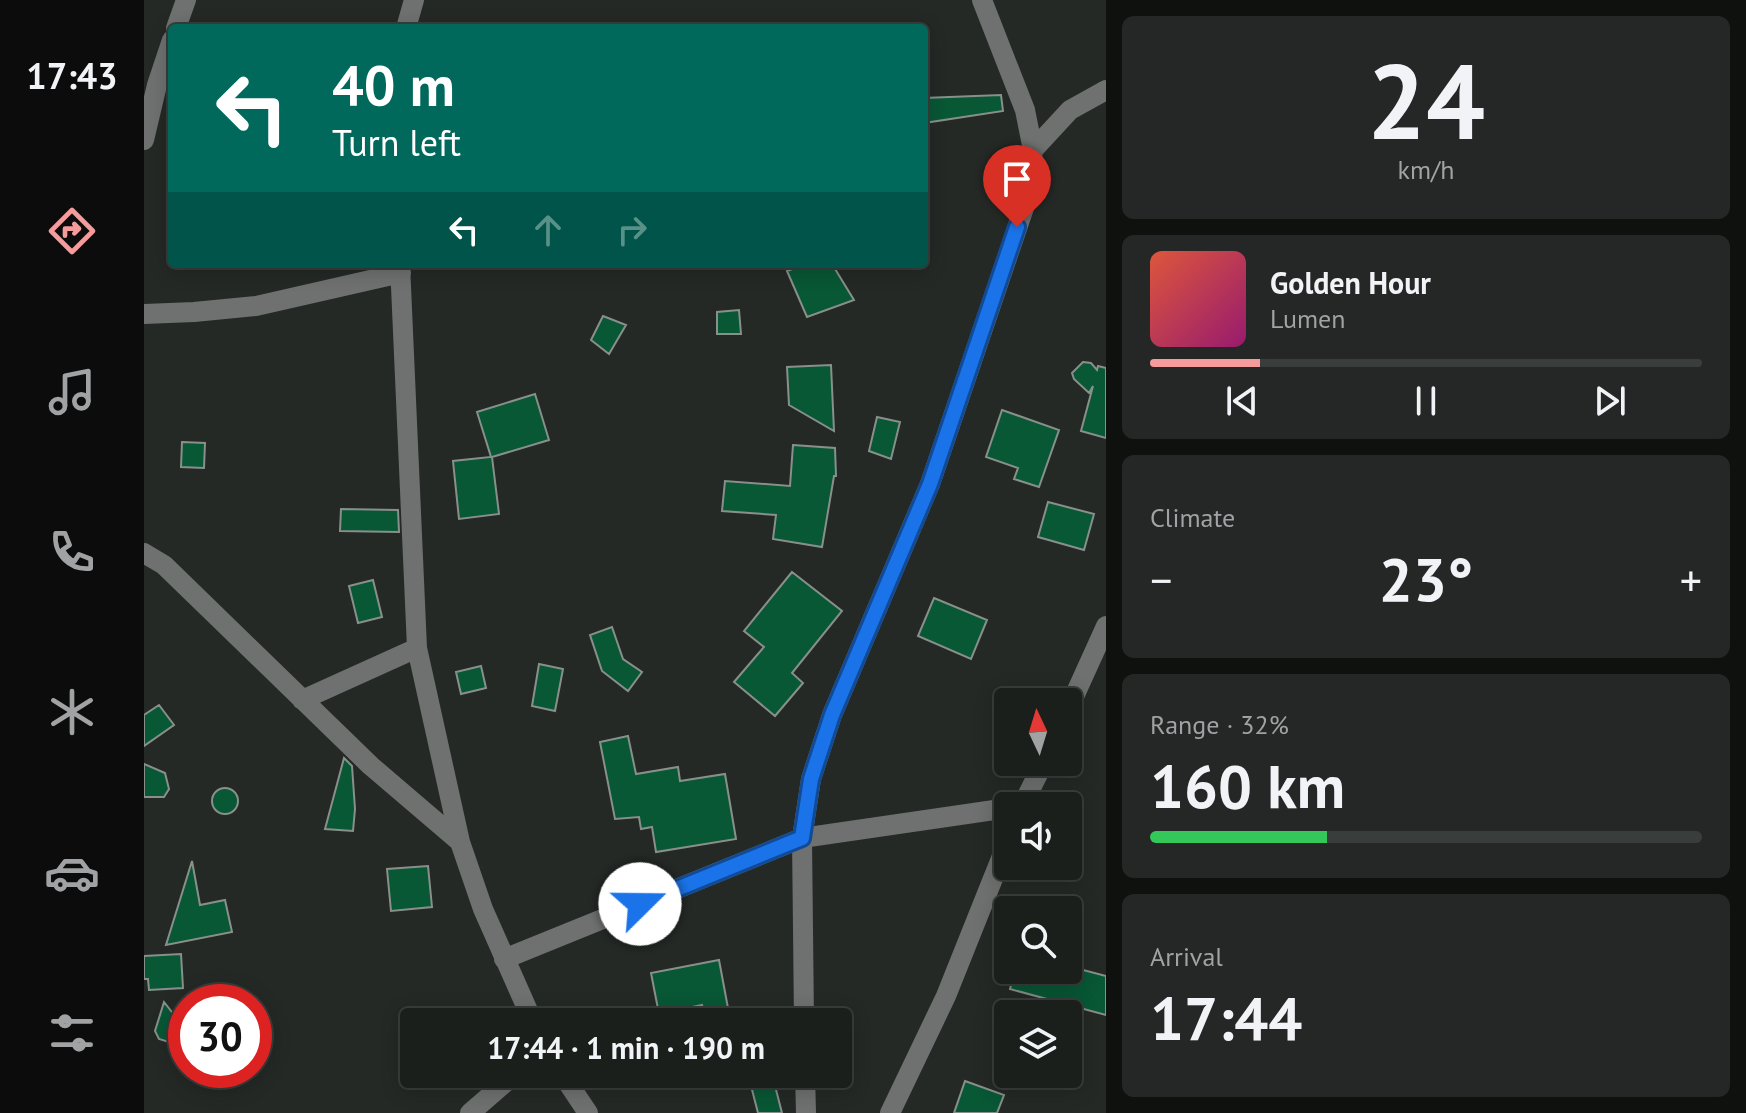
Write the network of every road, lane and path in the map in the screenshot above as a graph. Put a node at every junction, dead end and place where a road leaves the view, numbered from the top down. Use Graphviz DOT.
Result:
graph roads {
  1 [pos="186,0"];
  2 [pos="414,0"];
  3 [pos="982,0"];
  4 [pos="177,24"];
  5 [pos="407,24"];
  6 [pos="168,52"];
  7 [pos="1106,90"];
  8 [pos="144,140"];
  9 [pos="1033,150"];
  10 [pos="401,269"];
  11 [pos="144,314"];
  12 [pos="144,553"];
  13 [pos="1106,626"];
  14 [pos="417,648"];
  15 [pos="1078,688"];
  16 [pos="302,700"];
  17 [pos="994,810"];
  18 [pos="802,838"];
  19 [pos="460,842"];
  20 [pos="994,876"];
  21 [pos="504,959"];
  22 [pos="527,1008"];
  23 [pos="804,1008"];
  24 [pos="499,1088"];
  25 [pos="571,1088"];
  26 [pos="805,1088"];
  27 [pos="470,1113"];
  28 [pos="588,1113"];
  29 [pos="806,1113"];
  30 [pos="890,1113"];
  1 -- 4 [label="street"];
  2 -- 5 [label="street"];
  3 -- 9 [label="street"];
  6 -- 8 [label="street"];
  7 -- 9 [label="street"];
  9 -- 18 [label="street"];
  10 -- 11 [label="street"];
  10 -- 14 [label="street"];
  12 -- 16 [label="street"];
  13 -- 15 [label="street"];
  14 -- 16 [label="street"];
  14 -- 19 [label="street"];
  16 -- 19 [label="street"];
  17 -- 18 [label="street"];
  18 -- 21 [label="street"];
  18 -- 23 [label="street"];
  19 -- 21 [label="street"];
  20 -- 30 [label="street"];
  21 -- 22 [label="street"];
  24 -- 27 [label="street"];
  25 -- 28 [label="street"];
  26 -- 29 [label="street"];
}
